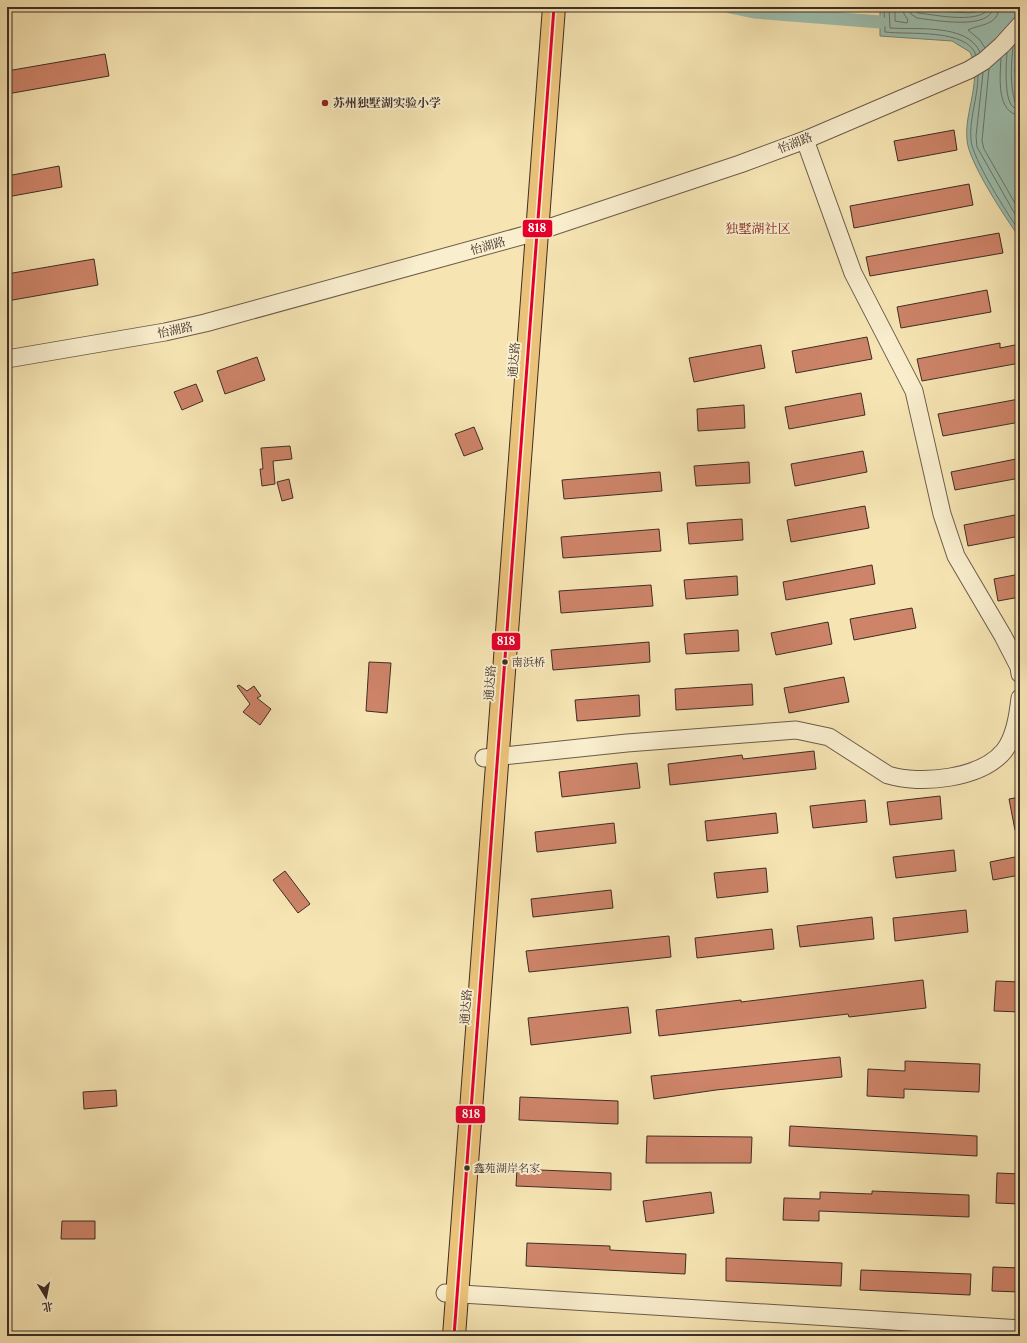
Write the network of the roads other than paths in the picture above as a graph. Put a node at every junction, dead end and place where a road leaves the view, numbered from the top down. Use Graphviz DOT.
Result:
graph roads {
  1 [pos="541,7"];
  2 [pos="554,7"];
  3 [pos="1020,25"];
  4 [pos="805,140"];
  5 [pos="530,234"];
  6 [pos="7,360"];
  7 [pos="1020,674"];
  8 [pos="1020,698"];
  9 [pos="491,757"];
  10 [pos="451,1294"];
  11 [pos="1020,1329"];
  12 [pos="441,1336"];
  13 [pos="454,1336"];
  1 -- 5 [label="main road, 通达路"];
  2 -- 5 [label="main road, 通达路"];
  3 -- 4 [label="street, 怡湖路"];
  4 -- 5 [label="street, 怡湖路"];
  4 -- 7 [label="street"];
  5 -- 6 [label="street, 怡湖路"];
  5 -- 9 [label="main road, 通达路"];
  8 -- 9 [label="street"];
  9 -- 10 [label="main road, 通达路"];
  10 -- 11 [label="street"];
  10 -- 12 [label="main road, 通达路"];
  10 -- 13 [label="main road, 通达路"];
}
